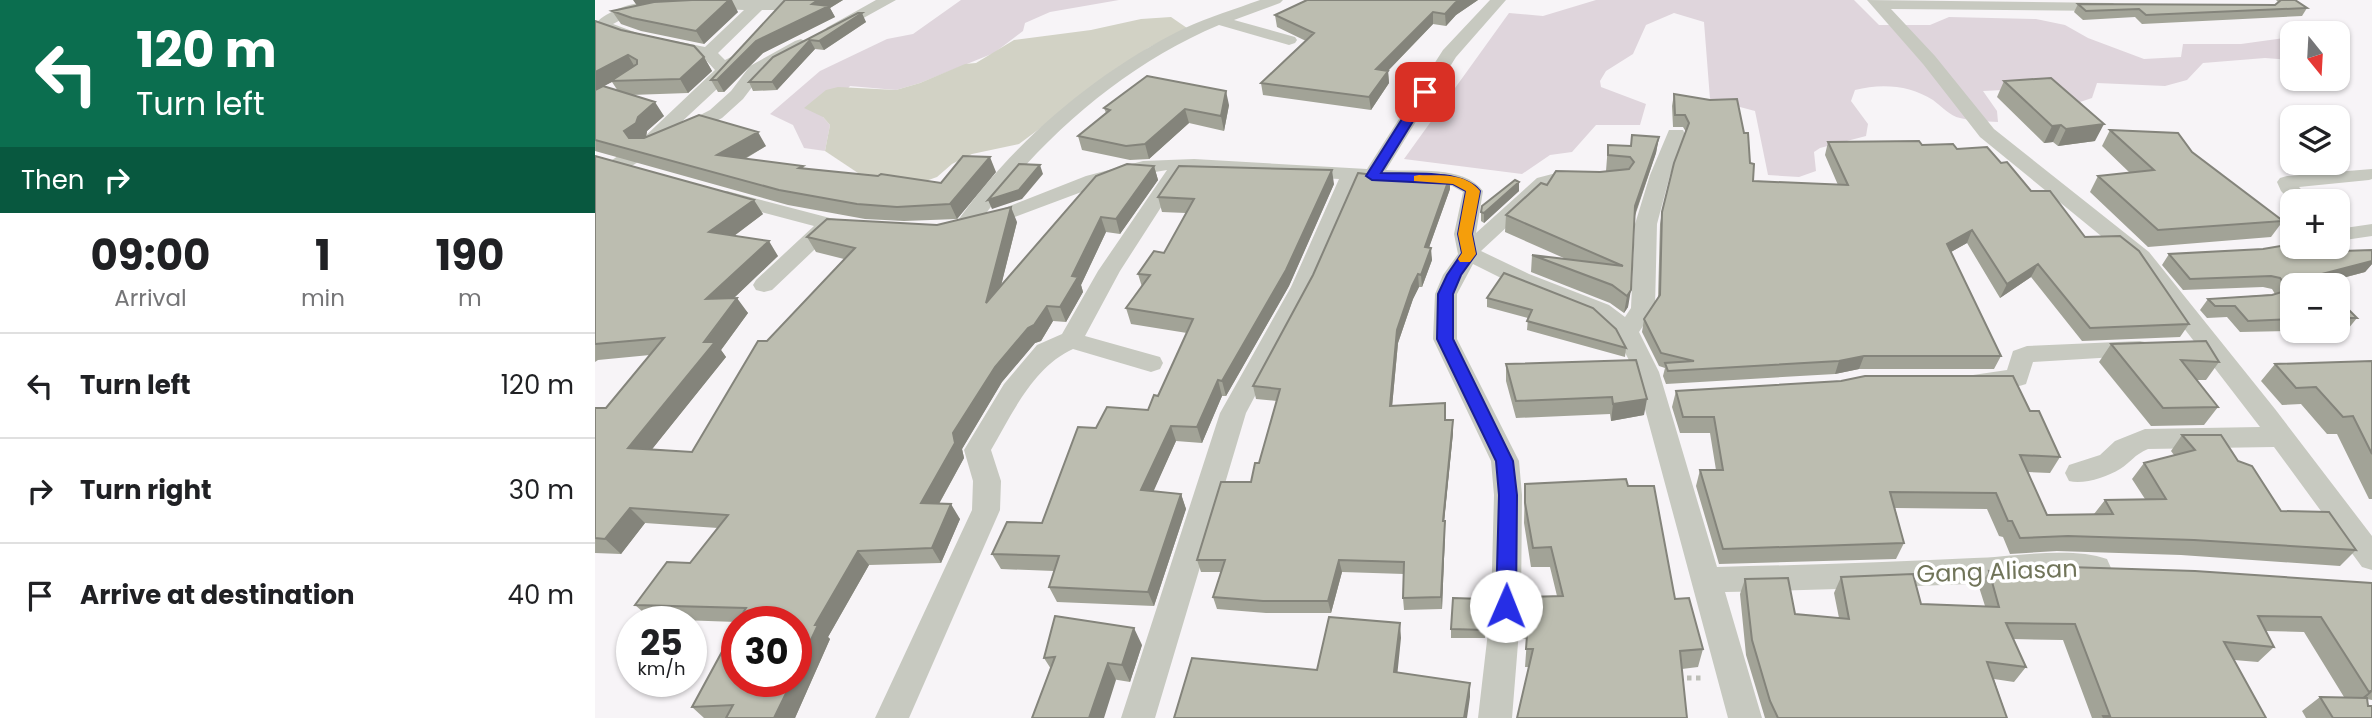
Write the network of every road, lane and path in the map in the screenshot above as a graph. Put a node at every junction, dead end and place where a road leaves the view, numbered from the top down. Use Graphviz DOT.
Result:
graph roads {
  1 [pos="888,0"];
  2 [pos="1275,0"];
  3 [pos="1498,0"];
  4 [pos="787,2"];
  5 [pos="1877,2"];
  6 [pos="668,5"];
  7 [pos="694,5"];
  8 [pos="758,5"];
  9 [pos="2127,6"];
  10 [pos="1218,20"];
  11 [pos="768,23"];
  12 [pos="1289,40"];
  13 [pos="743,50"];
  14 [pos="709,53"];
  15 [pos="726,71"];
  16 [pos="1676,134"];
  17 [pos="646,146"];
  18 [pos="595,159"];
  19 [pos="1181,165"];
  20 [pos="616,166"];
  21 [pos="641,173"];
  22 [pos="2369,174"];
  23 [pos="1362,175"];
  24 [pos="1607,178"];
  25 [pos="2290,189"];
  26 [pos="704,190"];
  27 [pos="829,224"];
  28 [pos="876,229"];
  29 [pos="2372,230"];
  30 [pos="2350,233"];
  31 [pos="1471,254"];
  32 [pos="2170,256"];
  33 [pos="2141,257"];
  34 [pos="764,285"];
  35 [pos="2176,301"];
  36 [pos="2209,301"];
  37 [pos="1626,332"];
  38 [pos="1071,340"];
  39 [pos="2211,347"];
  40 [pos="2184,348"];
  41 [pos="2157,349"];
  42 [pos="1151,363"];
  43 [pos="1954,381"];
  44 [pos="1682,395"];
  45 [pos="1654,397"];
  46 [pos="2280,437"];
  47 [pos="2079,473"];
  48 [pos="2126,569"];
  49 [pos="2367,575"];
  50 [pos="1705,580"];
  51 [pos="1664,678"];
  52 [pos="1733,678"];
  53 [pos="892,718"];
  54 [pos="1138,718"];
  55 [pos="1495,718"];
  56 [pos="1745,718"];
  1 -- 17 [label="street"];
  2 -- 10 [label="street"];
  3 -- 23 [label="street"];
  4 -- 8 [label="street"];
  4 -- 11 [label="street"];
  5 -- 9 [label="street"];
  5 -- 33 [label="street"];
  6 -- 14 [label="street"];
  7 -- 8 [label="street"];
  8 -- 14 [label="street"];
  10 -- 12 [label="street"];
  10 -- 19 [label="street"];
  13 -- 15 [label="street"];
  14 -- 15 [label="street"];
  15 -- 17 [label="street"];
  16 -- 37 [label="street"];
  17 -- 20 [label="street"];
  18 -- 20 [label="street"];
  19 -- 23 [label="street"];
  19 -- 38 [label="street"];
  20 -- 21 [label="street"];
  22 -- 25 [label="street"];
  23 -- 31 [label="street"];
  23 -- 54 [label="street"];
  24 -- 31 [label="street"];
  26 -- 27 [label="street"];
  27 -- 28 [label="street"];
  27 -- 34 [label="street"];
  29 -- 30 [label="street"];
  31 -- 37 [label="street"];
  31 -- 55 [label="street"];
  32 -- 33 [label="street"];
  33 -- 35 [label="street"];
  35 -- 36 [label="street"];
  35 -- 39 [label="street"];
  37 -- 45 [label="street"];
  38 -- 42 [label="street"];
  38 -- 53 [label="street"];
  39 -- 40 [label="street"];
  39 -- 46 [label="street"];
  41 -- 43 [label="street"];
  44 -- 45 [label="street"];
  45 -- 50 [label="street"];
  46 -- 47 [label="street"];
  46 -- 49 [label="street"];
  48 -- 50 [label="street, Gang Aliasan"];
  50 -- 52 [label="street"];
  51 -- 52 [label="path"];
  52 -- 56 [label="street"];
}
